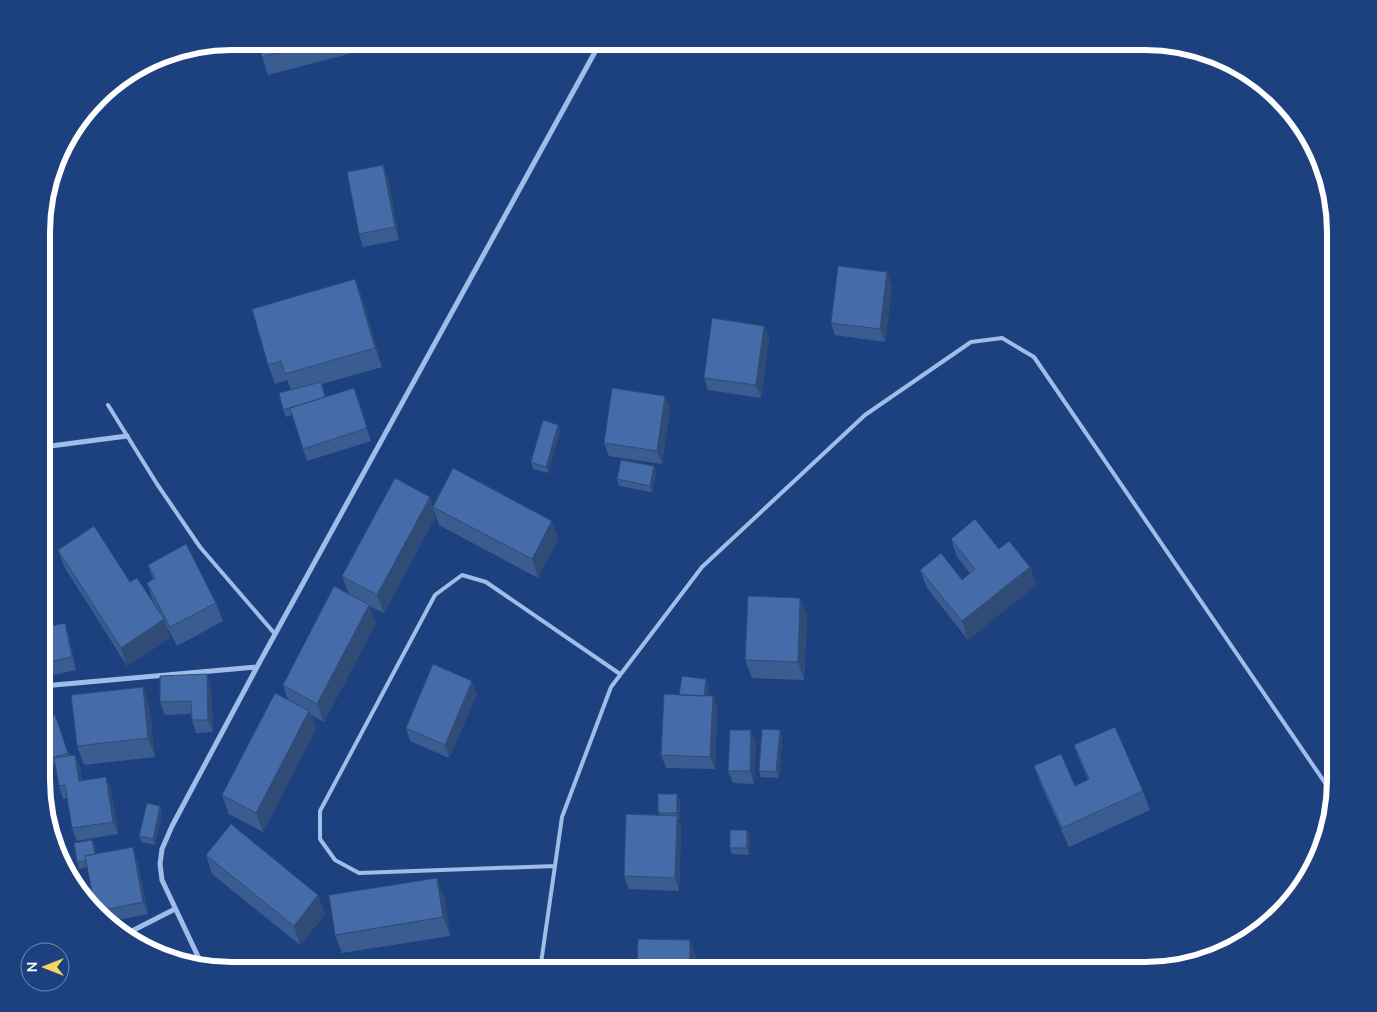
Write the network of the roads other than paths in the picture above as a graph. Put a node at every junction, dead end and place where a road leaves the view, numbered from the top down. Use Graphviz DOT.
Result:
graph roads {
  1 [pos="596,50"];
  2 [pos="108,405"];
  3 [pos="127,436"];
  4 [pos="50,446"];
  5 [pos="276,634"];
  6 [pos="257,667"];
  7 [pos="620,674"];
  8 [pos="50,685"];
  9 [pos="1327,786"];
  10 [pos="555,866"];
  11 [pos="176,909"];
  12 [pos="131,931"];
  13 [pos="199,958"];
  14 [pos="541,962"];
  1 -- 5 [label="street"];
  2 -- 3 [label="lane"];
  3 -- 4 [label="street"];
  3 -- 5 [label="lane"];
  5 -- 6 [label="street"];
  6 -- 8 [label="street"];
  6 -- 11 [label="street"];
  7 -- 9 [label="lane"];
  7 -- 10 [label="lane"];
  7 -- 10 [label="lane"];
  10 -- 14 [label="lane"];
  11 -- 12 [label="street"];
  11 -- 13 [label="street"];
}
